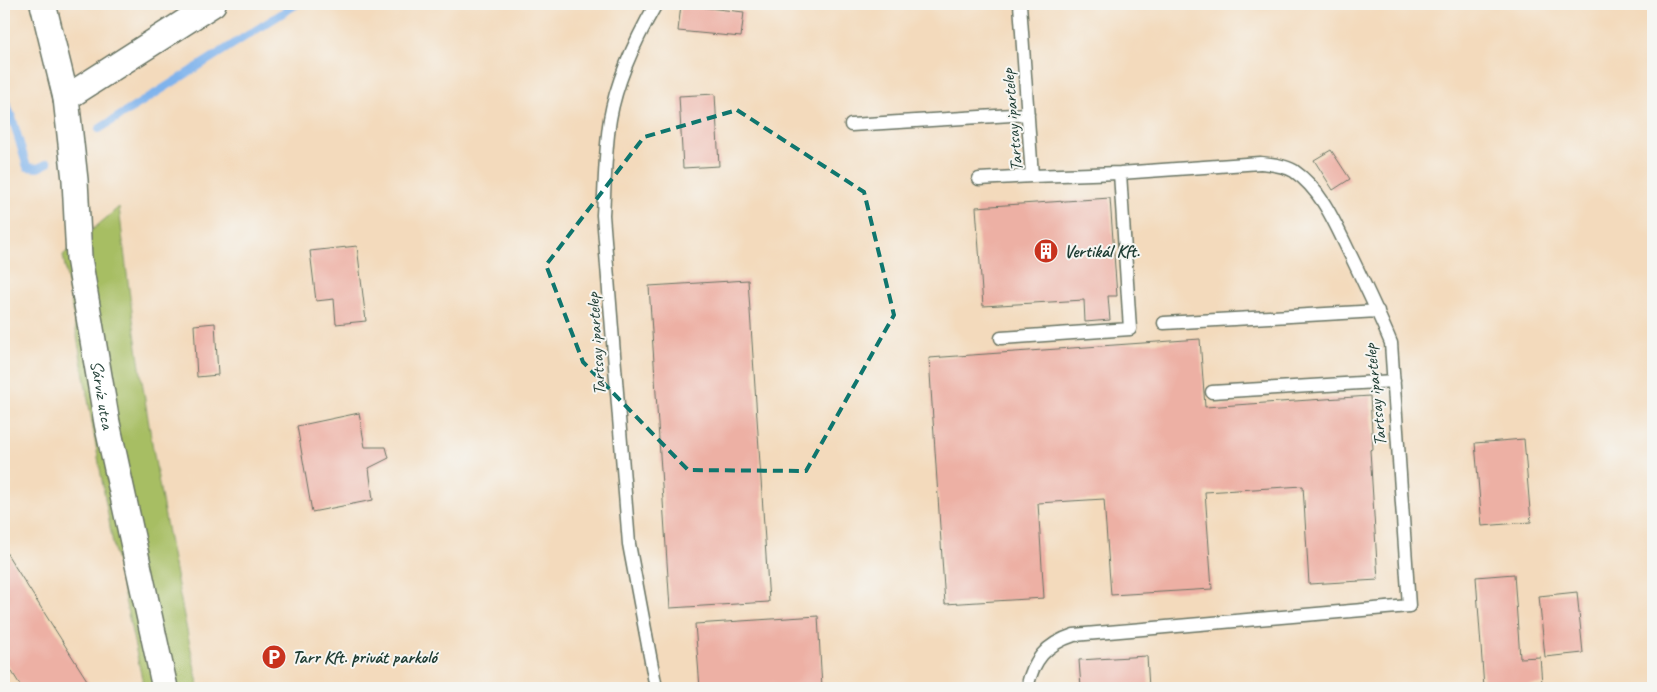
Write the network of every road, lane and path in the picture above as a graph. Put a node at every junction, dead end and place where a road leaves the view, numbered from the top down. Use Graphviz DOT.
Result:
graph roads {
  1 [pos="43,4"];
  2 [pos="212,4"];
  3 [pos="656,4"];
  4 [pos="1020,4"];
  5 [pos="66,98"];
  6 [pos="1028,114"];
  7 [pos="851,125"];
  8 [pos="1120,173"];
  9 [pos="1032,176"];
  10 [pos="979,179"];
  11 [pos="1378,311"];
  12 [pos="1164,323"];
  13 [pos="1001,338"];
  14 [pos="1394,381"];
  15 [pos="1212,392"];
  16 [pos="165,688"];
  17 [pos="656,688"];
  18 [pos="1027,688"];
  1 -- 5 [label="street, Sárvíz utca"];
  2 -- 5 [label="street"];
  3 -- 17 [label="lane, Tartsay ipartelep"];
  4 -- 6 [label="lane, Tartsay ipartelep"];
  5 -- 16 [label="street, Sárvíz utca"];
  6 -- 7 [label="lane"];
  6 -- 9 [label="lane, Tartsay ipartelep"];
  8 -- 9 [label="lane, Tartsay ipartelep"];
  8 -- 11 [label="lane, Tartsay ipartelep"];
  8 -- 13 [label="lane"];
  9 -- 10 [label="lane"];
  11 -- 12 [label="lane"];
  11 -- 14 [label="lane, Tartsay ipartelep"];
  14 -- 15 [label="lane"];
  14 -- 18 [label="lane, Tartsay ipartelep"];
}
